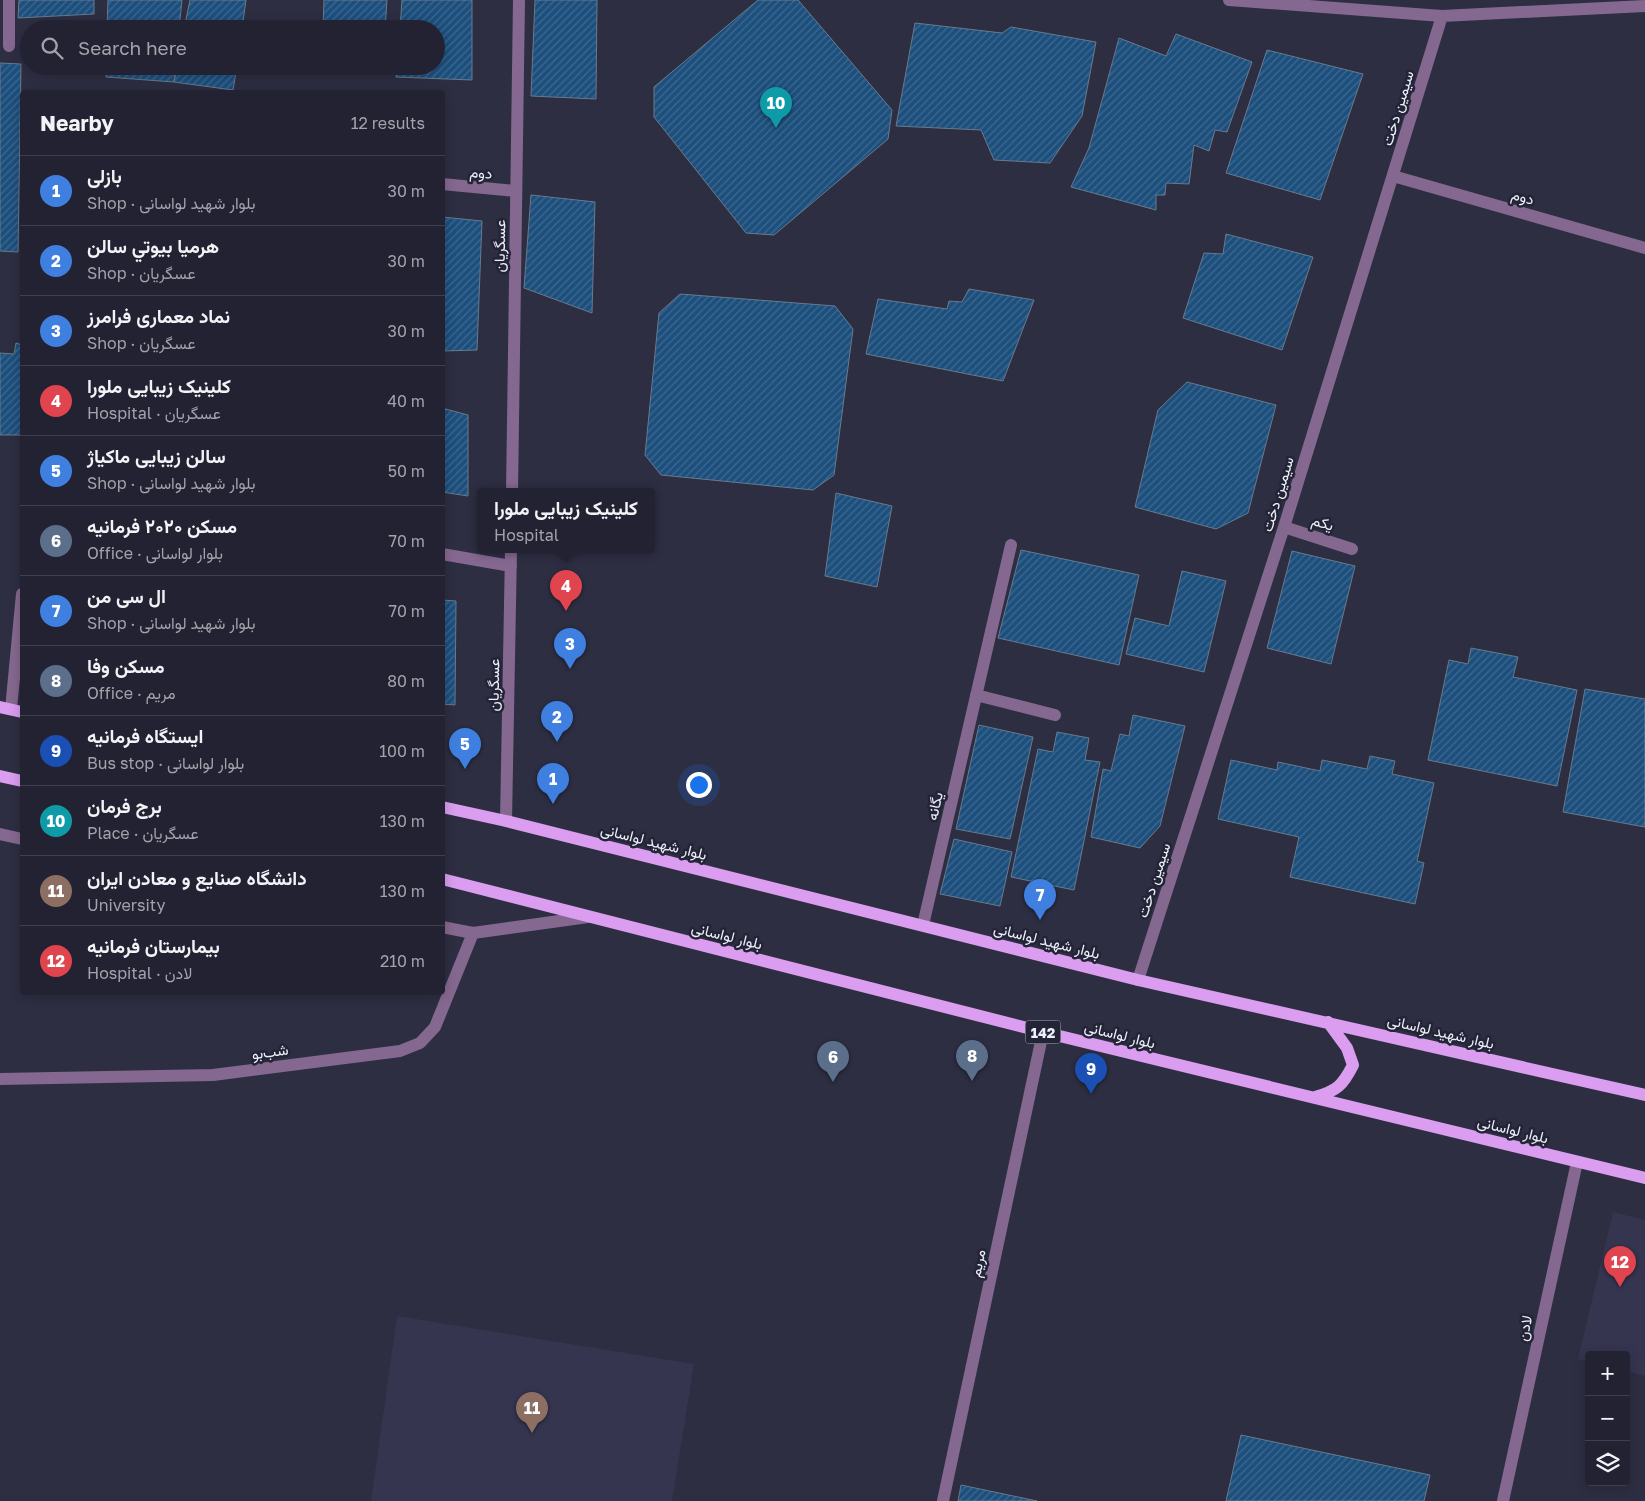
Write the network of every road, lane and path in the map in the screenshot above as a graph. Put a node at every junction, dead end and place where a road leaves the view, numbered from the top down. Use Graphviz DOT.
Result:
graph roads {
  1 [pos="9,0"];
  2 [pos="519,0"];
  3 [pos="1230,0"];
  4 [pos="1645,6"];
  5 [pos="1442,16"];
  6 [pos="9,46"];
  7 [pos="1393,176"];
  8 [pos="445,184"];
  9 [pos="516,191"];
  10 [pos="1645,248"];
  11 [pos="512,488"];
  12 [pos="1284,527"];
  13 [pos="1011,545"];
  14 [pos="1352,548"];
  15 [pos="511,553"];
  16 [pos="445,555"];
  17 [pos="511,566"];
  18 [pos="20,615"];
  19 [pos="976,695"];
  20 [pos="11,709"];
  21 [pos="1054,715"];
  22 [pos="0,776"];
  23 [pos="20,781"];
  24 [pos="445,808"];
  25 [pos="506,821"];
  26 [pos="0,834"];
  27 [pos="20,839"];
  28 [pos="445,881"];
  29 [pos="590,916"];
  30 [pos="923,925"];
  31 [pos="445,928"];
  32 [pos="473,933"];
  33 [pos="1138,980"];
  34 [pos="1328,1022"];
  35 [pos="1043,1032"];
  36 [pos="0,1079"];
  37 [pos="1645,1095"];
  38 [pos="1312,1097"];
  39 [pos="1577,1162"];
  40 [pos="1645,1178"];
  41 [pos="943,1501"];
  42 [pos="1503,1501"];
  1 -- 6 [label="street"];
  2 -- 9 [label="street, عسگریان"];
  3 -- 5 [label="street"];
  4 -- 5 [label="street"];
  5 -- 7 [label="street, سیمین دخت"];
  7 -- 10 [label="street, دوم"];
  7 -- 12 [label="street, سیمین دخت"];
  8 -- 9 [label="street, دوم"];
  9 -- 11 [label="street, عسگریان"];
  12 -- 14 [label="street, یکم"];
  12 -- 33 [label="street, سیمین دخت"];
  13 -- 19 [label="street, یگانه"];
  15 -- 17 [label="street, عسگریان"];
  16 -- 17 [label="street"];
  17 -- 25 [label="street, عسگریان"];
  18 -- 20 [label="street"];
  19 -- 21 [label="street"];
  19 -- 30 [label="street, یگانه"];
  22 -- 23 [label="main road"];
  24 -- 25 [label="main road, بلوار شهید لواسانی"];
  25 -- 30 [label="main road, بلوار شهید لواسانی"];
  26 -- 27 [label="street"];
  28 -- 29 [label="main road, بلوار لواسانی / 142"];
  29 -- 32 [label="street"];
  29 -- 35 [label="main road, بلوار لواسانی / 142"];
  30 -- 33 [label="main road, بلوار شهید لواسانی"];
  31 -- 32 [label="street"];
  32 -- 36 [label="street, شب‌بو"];
  33 -- 34 [label="main road, بلوار شهید لواسانی"];
  34 -- 37 [label="main road, بلوار شهید لواسانی"];
  34 -- 38 [label="main road"];
  35 -- 38 [label="main road, بلوار لواسانی / 142"];
  35 -- 41 [label="street, مریم"];
  38 -- 39 [label="main road, بلوار لواسانی / 142"];
  39 -- 40 [label="main road, بلوار لواسانی / 142"];
  39 -- 42 [label="street, لادن"];
}
